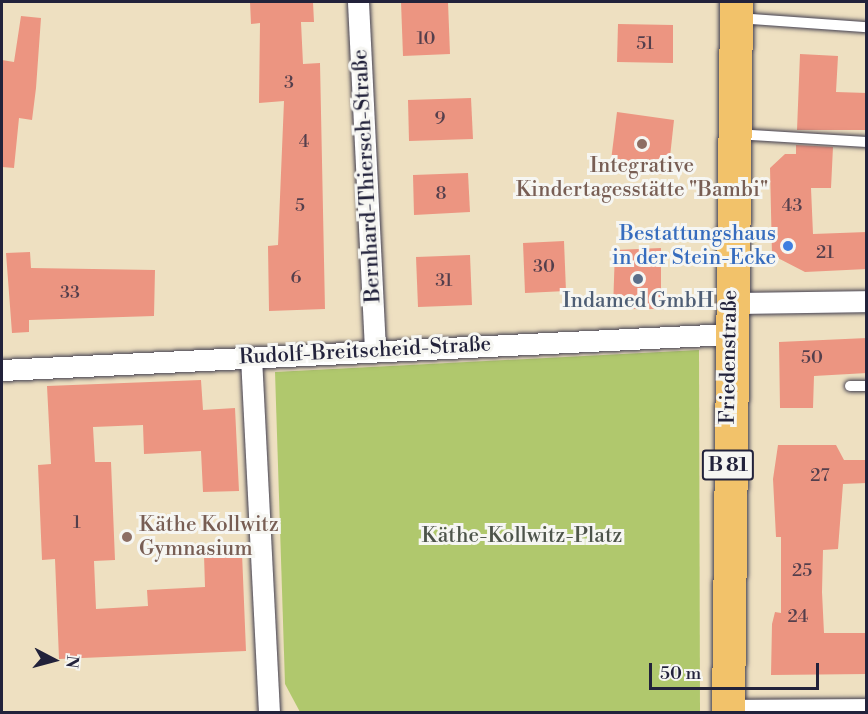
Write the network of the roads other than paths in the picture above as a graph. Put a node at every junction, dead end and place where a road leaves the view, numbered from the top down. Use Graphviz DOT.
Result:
graph roads {
  1 [pos="358,2"];
  2 [pos="736,10"];
  3 [pos="867,27"];
  4 [pos="733,134"];
  5 [pos="867,142"];
  6 [pos="867,301"];
  7 [pos="730,318"];
  8 [pos="375,351"];
  9 [pos="251,357"];
  10 [pos="2,370"];
  11 [pos="850,386"];
  12 [pos="867,386"];
  13 [pos="867,709"];
  14 [pos="728,711"];
  15 [pos="269,712"];
  1 -- 8 [label="street, Bernhard-Thiersch-Straße"];
  2 -- 3 [label="lane"];
  2 -- 4 [label="main road, Friedenstraße / B 81"];
  4 -- 5 [label="lane"];
  4 -- 7 [label="main road, Friedenstraße / B 81"];
  6 -- 7 [label="street, Rudolf-Breitscheid-Straße"];
  7 -- 8 [label="street, Rudolf-Breitscheid-Straße"];
  7 -- 14 [label="main road, Friedenstraße / B 81"];
  8 -- 9 [label="street, Rudolf-Breitscheid-Straße"];
  9 -- 10 [label="street, Rudolf-Breitscheid-Straße"];
  9 -- 15 [label="street"];
  11 -- 12 [label="lane"];
  13 -- 14 [label="street"];
}
